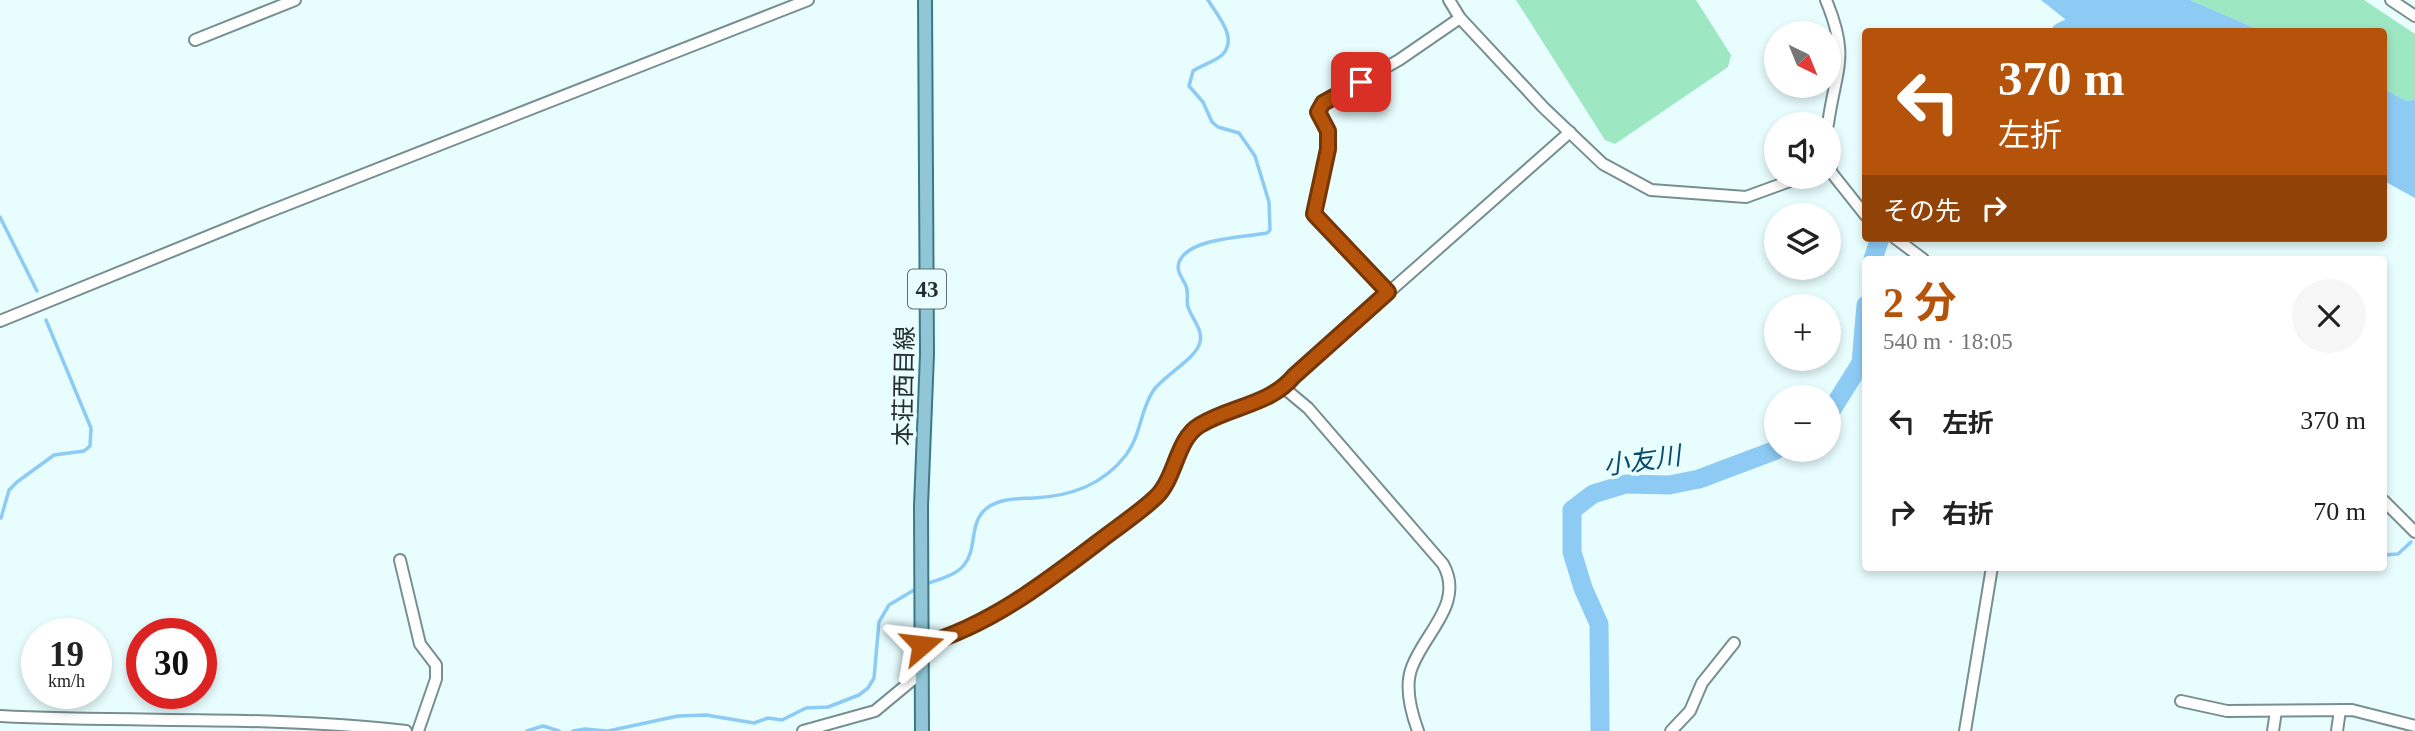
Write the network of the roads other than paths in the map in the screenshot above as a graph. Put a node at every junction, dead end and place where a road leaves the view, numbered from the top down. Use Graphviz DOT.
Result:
graph roads {
  1 [pos="295,0"];
  2 [pos="808,0"];
  3 [pos="925,0"];
  4 [pos="1449,0"];
  5 [pos="1826,0"];
  6 [pos="2391,0"];
  7 [pos="2415,16"];
  8 [pos="1460,18"];
  9 [pos="195,40"];
  10 [pos="1830,112"];
  11 [pos="1570,132"];
  12 [pos="1841,185"];
  13 [pos="1768,189"];
  14 [pos="1862,211"];
  15 [pos="1900,242"];
  16 [pos="1919,256"];
  17 [pos="1388,292"];
  18 [pos="0,321"];
  19 [pos="1284,388"];
  20 [pos="2387,504"];
  21 [pos="2415,533"];
  22 [pos="401,560"];
  23 [pos="1991,571"];
  24 [pos="1734,643"];
  25 [pos="922,645"];
  26 [pos="922,672"];
  27 [pos="2181,701"];
  28 [pos="2340,710"];
  29 [pos="2276,711"];
  30 [pos="0,716"];
  31 [pos="74,725"];
  32 [pos="2415,726"];
  33 [pos="2398,727"];
  34 [pos="406,731"];
  35 [pos="418,731"];
  36 [pos="803,731"];
  37 [pos="922,731"];
  38 [pos="1418,731"];
  39 [pos="1671,731"];
  40 [pos="1965,731"];
  41 [pos="2273,731"];
  42 [pos="2337,731"];
  1 -- 9 [label="street"];
  2 -- 18 [label="street"];
  3 -- 25 [label="main road, 本荘西目線 / 43"];
  4 -- 8 [label="street"];
  5 -- 10 [label="street"];
  6 -- 7 [label="street"];
  8 -- 11 [label="street"];
  8 -- 17 [label="street"];
  11 -- 13 [label="street"];
  11 -- 17 [label="street"];
  12 -- 14 [label="street"];
  15 -- 16 [label="street"];
  17 -- 19 [label="street"];
  19 -- 25 [label="street"];
  19 -- 38 [label="street"];
  20 -- 21 [label="street"];
  22 -- 35 [label="street"];
  23 -- 40 [label="street"];
  24 -- 39 [label="street"];
  25 -- 26 [label="main road, 本荘西目線 / 43"];
  26 -- 36 [label="street"];
  26 -- 37 [label="main road, 本荘西目線 / 43"];
  27 -- 29 [label="street"];
  28 -- 29 [label="street"];
  28 -- 33 [label="street"];
  28 -- 42 [label="street"];
  29 -- 41 [label="street"];
  30 -- 31 [label="street"];
  31 -- 34 [label="street"];
  32 -- 33 [label="street"];
}
